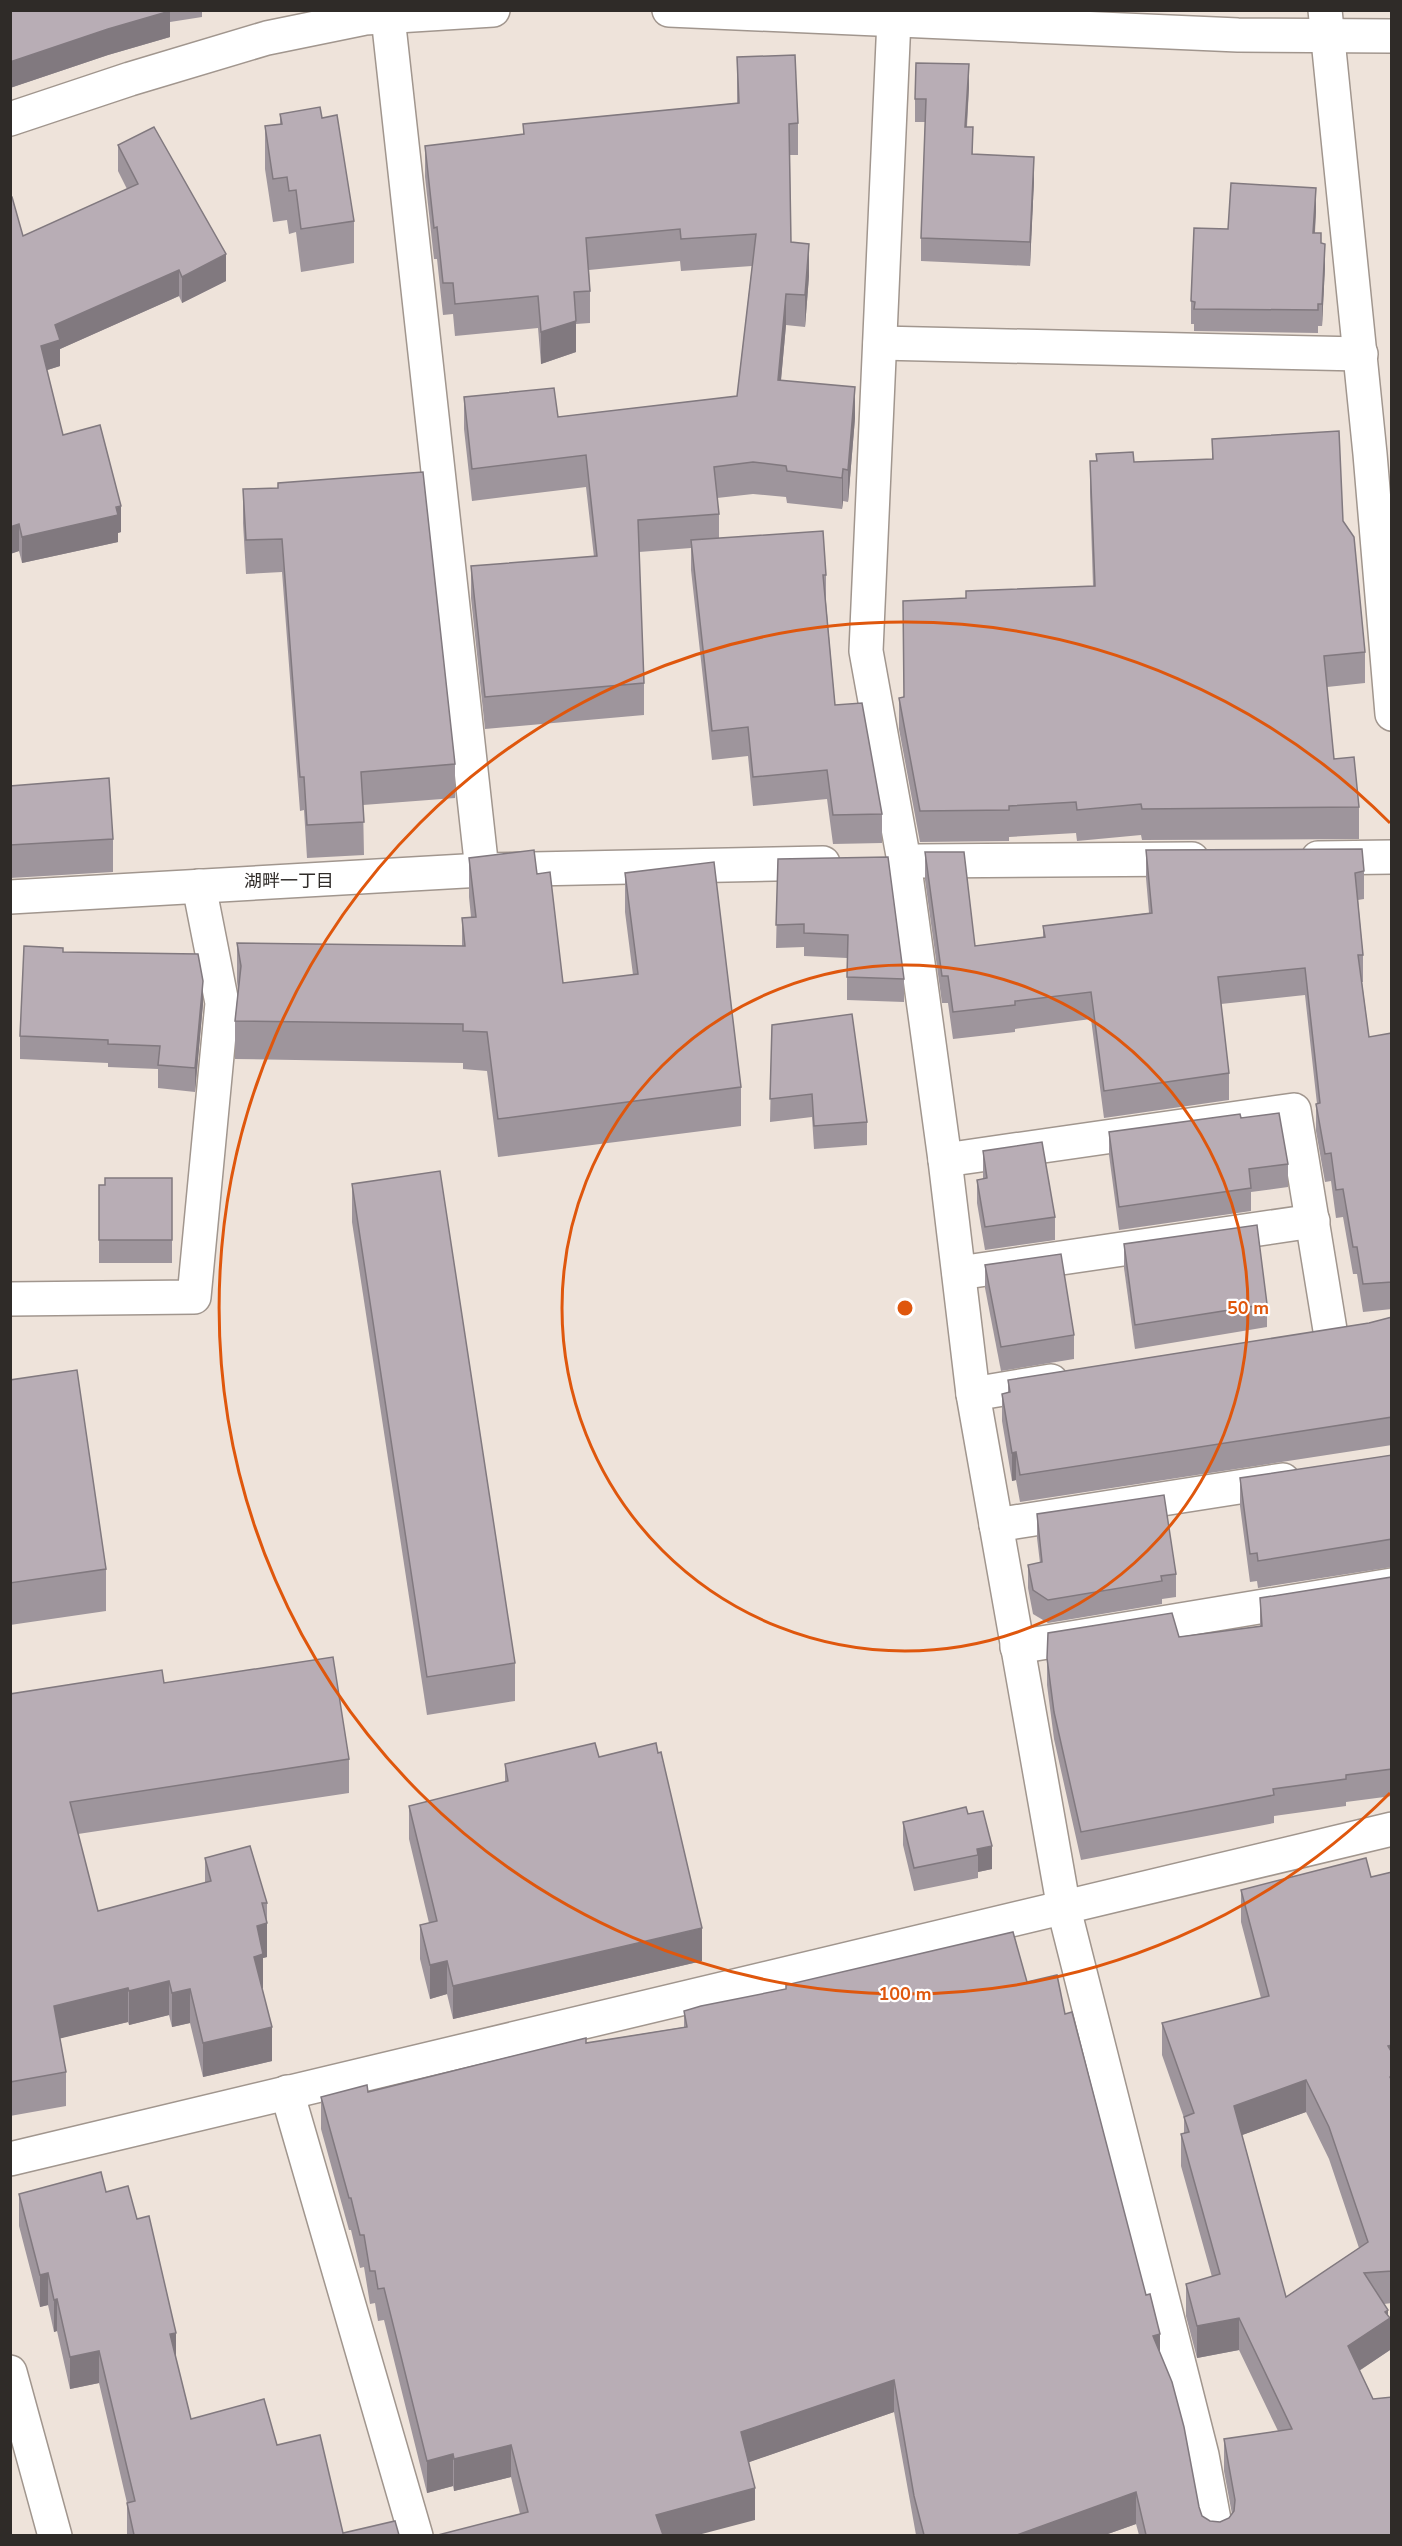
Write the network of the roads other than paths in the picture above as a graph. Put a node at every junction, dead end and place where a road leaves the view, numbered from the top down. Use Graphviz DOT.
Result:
graph roads {
  1 [pos="493,10"];
  2 [pos="669,10"];
  3 [pos="372,15"];
  4 [pos="894,19"];
  5 [pos="1326,23"];
  6 [pos="1392,36"];
  7 [pos="10,119"];
  8 [pos="880,343"];
  9 [pos="1361,354"];
  10 [pos="1381,454"];
  11 [pos="1392,714"];
  12 [pos="1392,857"];
  13 [pos="1225,858"];
  14 [pos="1284,858"];
  15 [pos="904,861"];
  16 [pos="482,870"];
  17 [pos="199,886"];
  18 [pos="10,897"];
  19 [pos="945,1160"];
  20 [pos="1312,1221"];
  21 [pos="958,1273"];
  22 [pos="10,1299"];
  23 [pos="1296,1341"];
  24 [pos="1077,1377"];
  25 [pos="973,1394"];
  26 [pos="1310,1476"];
  27 [pos="996,1525"];
  28 [pos="1392,1585"];
  29 [pos="1017,1647"];
  30 [pos="1392,1829"];
  31 [pos="1064,1909"];
  32 [pos="287,2092"];
  33 [pos="10,2159"];
  34 [pos="10,2372"];
  35 [pos="55,2535"];
  36 [pos="416,2535"];
  37 [pos="1218,2535"];
  1 -- 3 [label="street"];
  2 -- 4 [label="street"];
  3 -- 7 [label="street"];
  3 -- 16 [label="street"];
  4 -- 5 [label="street"];
  4 -- 8 [label="street"];
  5 -- 6 [label="street"];
  5 -- 9 [label="street"];
  8 -- 9 [label="street"];
  8 -- 15 [label="street"];
  9 -- 10 [label="street"];
  10 -- 11 [label="street"];
  12 -- 14 [label="street"];
  13 -- 15 [label="street"];
  15 -- 16 [label="street"];
  15 -- 19 [label="street"];
  16 -- 17 [label="street"];
  17 -- 18 [label="street"];
  17 -- 22 [label="street"];
  19 -- 20 [label="street"];
  19 -- 21 [label="street"];
  20 -- 21 [label="street"];
  20 -- 23 [label="street"];
  21 -- 25 [label="street"];
  24 -- 25 [label="street"];
  25 -- 27 [label="street"];
  26 -- 27 [label="street"];
  27 -- 29 [label="street"];
  28 -- 29 [label="street"];
  29 -- 31 [label="street"];
  30 -- 31 [label="street"];
  31 -- 32 [label="street"];
  31 -- 37 [label="street"];
  32 -- 33 [label="street"];
  32 -- 36 [label="street"];
  34 -- 35 [label="street"];
}
